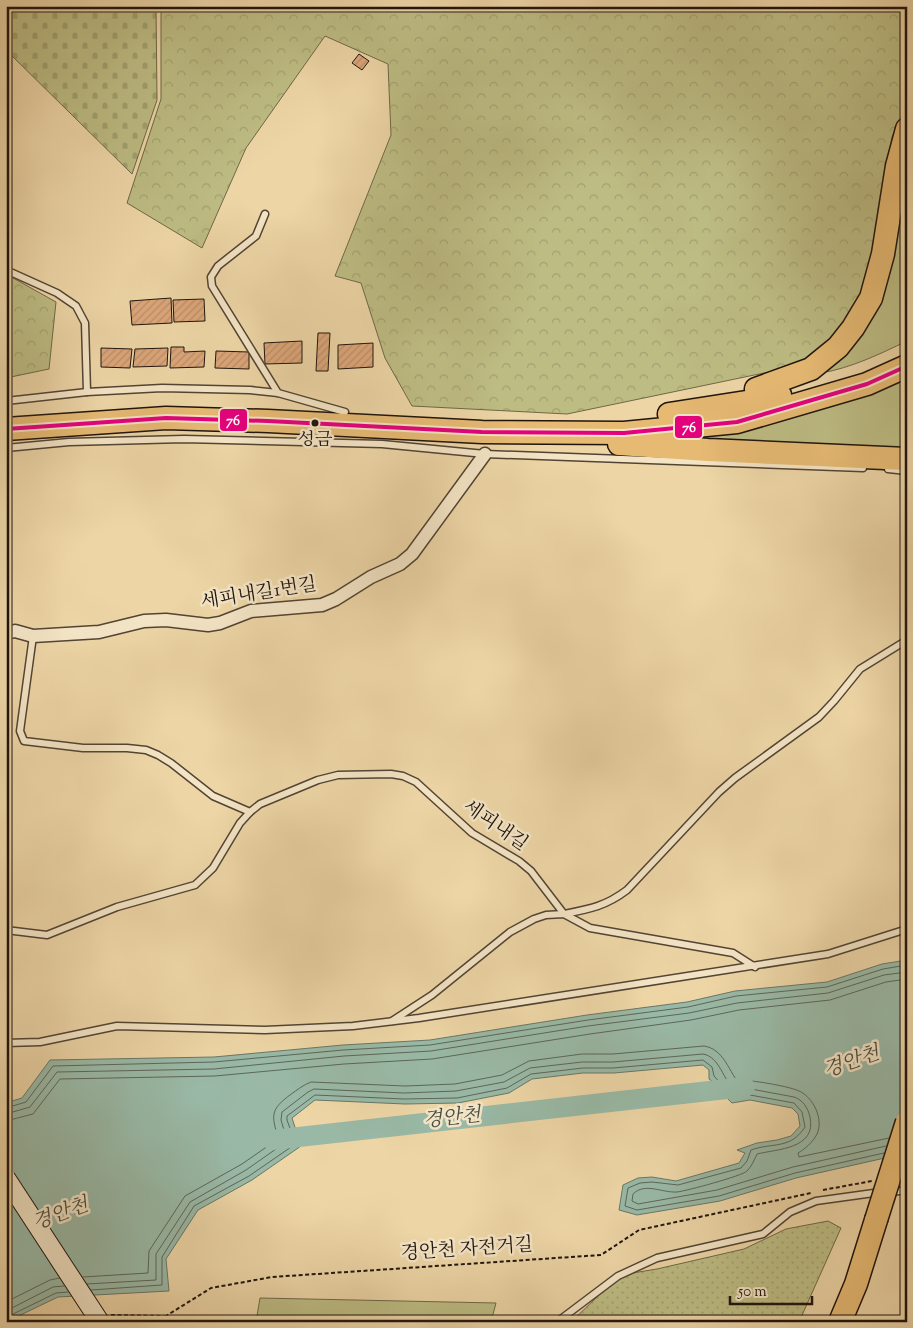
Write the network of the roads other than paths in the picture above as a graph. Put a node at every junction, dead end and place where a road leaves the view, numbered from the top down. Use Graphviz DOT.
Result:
graph roads {
  1 [pos="907,129"];
  2 [pos="265,214"];
  3 [pos="6,270"];
  4 [pos="907,353"];
  5 [pos="907,366"];
  6 [pos="87,392"];
  7 [pos="278,393"];
  8 [pos="6,401"];
  9 [pos="694,411"];
  10 [pos="345,412"];
  11 [pos="6,417"];
  12 [pos="6,429"];
  13 [pos="529,432"];
  14 [pos="6,448"];
  15 [pos="485,454"];
  16 [pos="907,459"];
  17 [pos="871,468"];
  18 [pos="880,469"];
  19 [pos="907,471"];
  20 [pos="6,633"];
  21 [pos="33,636"];
  22 [pos="907,640"];
  23 [pos="250,812"];
  24 [pos="564,914"];
  25 [pos="907,929"];
  26 [pos="6,930"];
  27 [pos="755,967"];
  28 [pos="391,1021"];
  29 [pos="6,1044"];
  30 [pos="907,1122"];
  31 [pos="6,1178"];
  32 [pos="907,1190"];
  33 [pos="99,1318"];
  34 [pos="557,1322"];
  35 [pos="840,1322"];
  1 -- 9 [label="highway"];
  2 -- 7 [label="lane"];
  3 -- 6 [label="lane"];
  4 -- 9 [label="highway"];
  5 -- 13 [label="highway"];
  6 -- 7 [label="lane"];
  6 -- 8 [label="lane"];
  7 -- 10 [label="lane"];
  9 -- 10 [label="highway"];
  10 -- 11 [label="highway"];
  12 -- 13 [label="highway"];
  13 -- 16 [label="highway"];
  14 -- 15 [label="lane"];
  15 -- 17 [label="lane"];
  15 -- 21 [label="street, 세피내길1번길"];
  18 -- 19 [label="lane"];
  20 -- 21 [label="street, 세피내길1번길"];
  21 -- 23 [label="lane"];
  22 -- 24 [label="lane"];
  23 -- 24 [label="lane, 세피내길"];
  23 -- 26 [label="lane, 세피내길"];
  24 -- 27 [label="lane"];
  24 -- 28 [label="lane"];
  25 -- 27 [label="lane"];
  27 -- 28 [label="lane"];
  28 -- 29 [label="lane"];
  30 -- 35 [label="highway, bridge"];
  31 -- 33 [label="street, bridge"];
  32 -- 34 [label="lane"];
}
